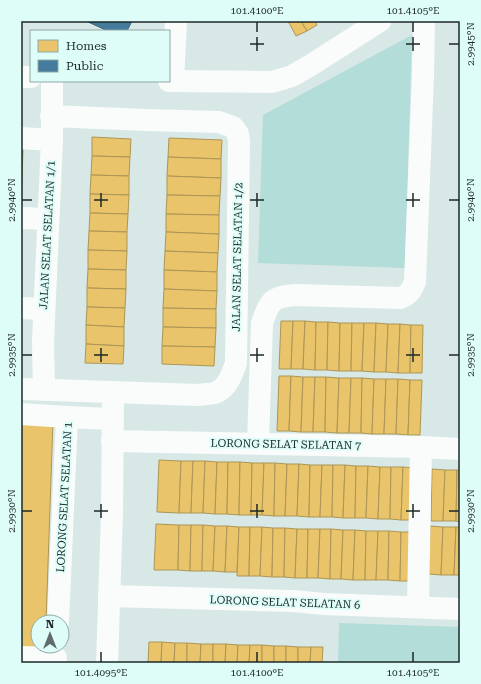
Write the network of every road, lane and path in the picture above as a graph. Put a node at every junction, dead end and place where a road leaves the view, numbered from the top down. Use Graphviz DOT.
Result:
graph roads {
  1 [pos="176,21"];
  2 [pos="380,21"];
  3 [pos="424,21"];
  4 [pos="171,81"];
  5 [pos="52,82"];
  6 [pos="51,116"];
  7 [pos="21,138"];
  8 [pos="52,140"];
  9 [pos="21,218"];
  10 [pos="47,219"];
  11 [pos="21,308"];
  12 [pos="44,309"];
  13 [pos="21,389"];
  14 [pos="44,390"];
  15 [pos="113,393"];
  16 [pos="21,414"];
  17 [pos="67,417"];
  18 [pos="112,419"];
  19 [pos="112,441"];
  20 [pos="258,443"];
  21 [pos="420,446"];
  22 [pos="460,449"];
  23 [pos="109,596"];
  24 [pos="418,607"];
  25 [pos="460,609"];
  26 [pos="58,614"];
  27 [pos="56,656"];
  28 [pos="21,657"];
  29 [pos="107,663"];
  1 -- 4 [label="street"];
  2 -- 4 [label="street"];
  3 -- 20 [label="street"];
  5 -- 6 [label="street, JALAN SELAT SELATAN 1/1"];
  6 -- 8 [label="street, JALAN SELAT SELATAN 1/1"];
  6 -- 15 [label="street, JALAN SELAT SELATAN 1/2"];
  7 -- 8 [label="street"];
  8 -- 10 [label="street, JALAN SELAT SELATAN 1/1"];
  9 -- 10 [label="street"];
  10 -- 12 [label="street, JALAN SELAT SELATAN 1/1"];
  11 -- 12 [label="street"];
  12 -- 14 [label="street, JALAN SELAT SELATAN 1/1"];
  13 -- 14 [label="street, JALAN SELAT SELATAN 1/2"];
  14 -- 15 [label="street, JALAN SELAT SELATAN 1/2"];
  15 -- 18 [label="street"];
  16 -- 17 [label="street"];
  17 -- 18 [label="street, LORONG SELAT SELATAN 1"];
  17 -- 26 [label="street, LORONG SELAT SELATAN 1"];
  18 -- 19 [label="street"];
  19 -- 20 [label="street, LORONG SELAT SELATAN 7"];
  19 -- 23 [label="street"];
  20 -- 21 [label="street, LORONG SELAT SELATAN 7"];
  21 -- 22 [label="street, LORONG SELAT SELATAN 7"];
  21 -- 24 [label="street"];
  23 -- 24 [label="street, LORONG SELAT SELATAN 6"];
  23 -- 29 [label="street"];
  24 -- 25 [label="street, LORONG SELAT SELATAN 6"];
  27 -- 28 [label="street"];
}
